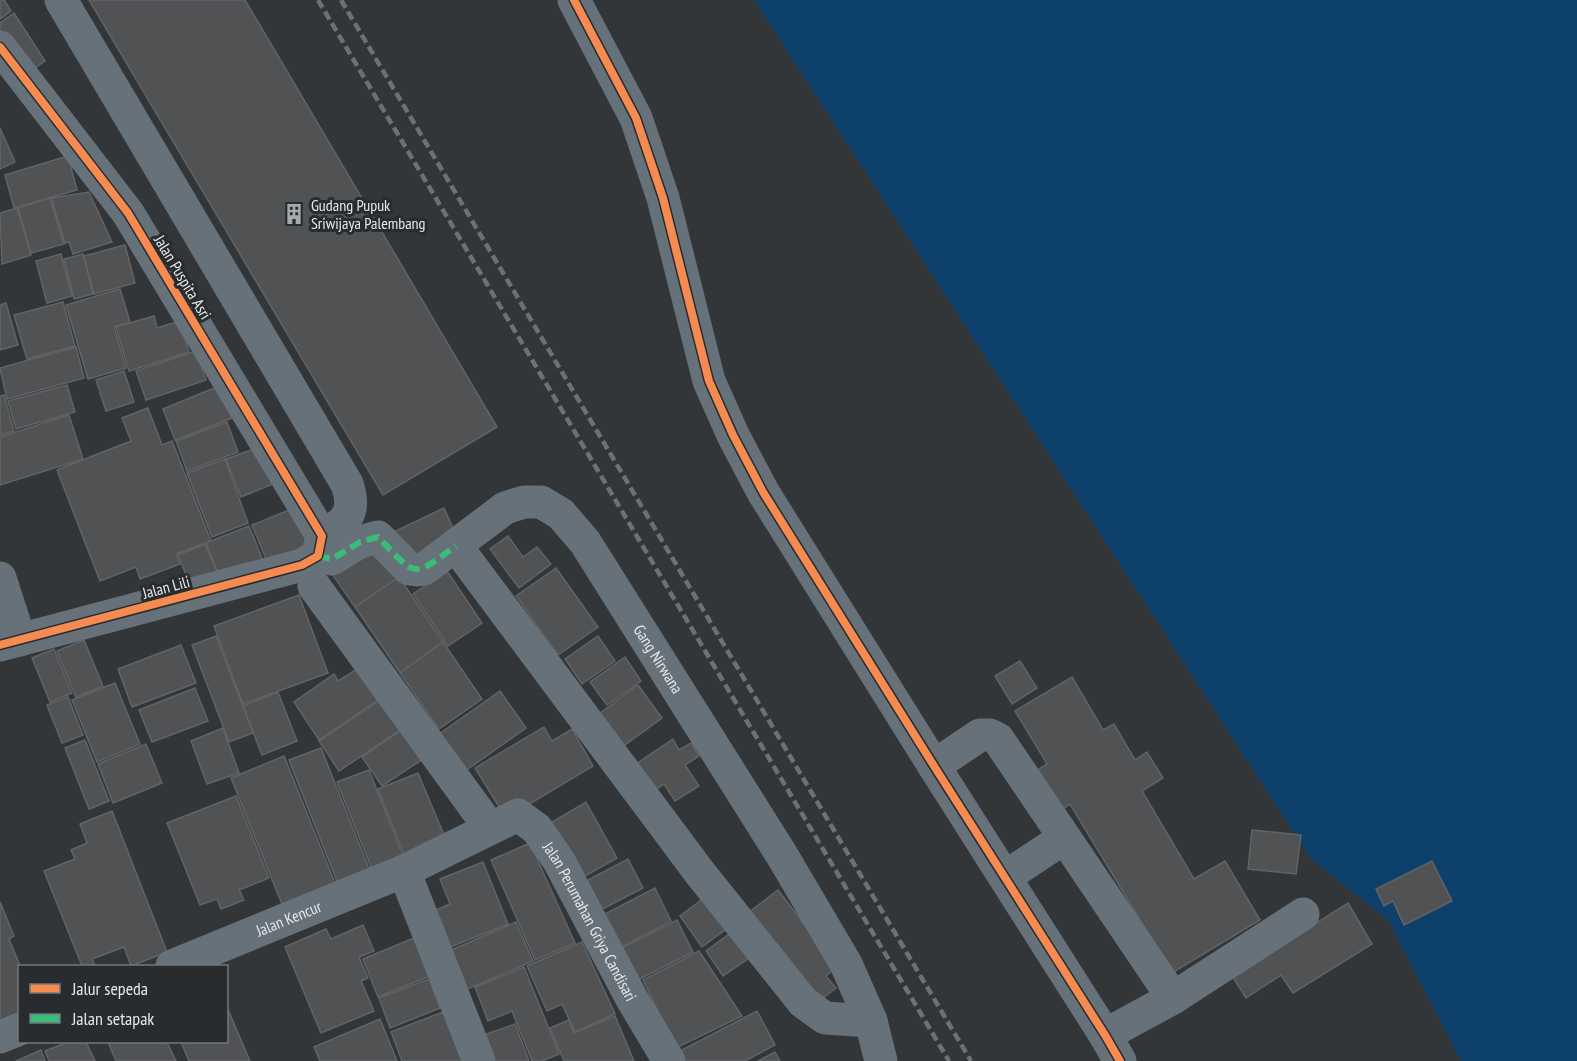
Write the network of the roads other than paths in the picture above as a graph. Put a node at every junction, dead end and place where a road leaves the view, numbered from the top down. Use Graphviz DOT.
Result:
graph roads {
  1 [pos="61,0"];
  2 [pos="574,0"];
  3 [pos="0,46"];
  4 [pos="456,546"];
  5 [pos="318,560"];
  6 [pos="0,578"];
  7 [pos="10,643"];
  8 [pos="934,766"];
  9 [pos="490,828"];
  10 [pos="1064,838"];
  11 [pos="404,871"];
  12 [pos="1005,877"];
  13 [pos="1303,914"];
  14 [pos="174,965"];
  15 [pos="1173,998"];
  16 [pos="871,1021"];
  17 [pos="18,1030"];
  18 [pos="0,1037"];
  19 [pos="1113,1048"];
  20 [pos="479,1061"];
  21 [pos="669,1061"];
  22 [pos="881,1061"];
  1 -- 5 [label="street"];
  2 -- 8 [label="street"];
  3 -- 5 [label="street, Jalan Puspita Asri"];
  4 -- 5 [label="street, Gang Nirwana"];
  4 -- 16 [label="street"];
  4 -- 16 [label="street, Gang Nirwana"];
  5 -- 7 [label="street, Jalan Lili"];
  5 -- 9 [label="street"];
  6 -- 7 [label="street"];
  8 -- 10 [label="street"];
  8 -- 12 [label="street"];
  9 -- 11 [label="street, Jalan Perumahan Griya Candisari"];
  9 -- 21 [label="street, Jalan Perumahan Griya Candisari"];
  10 -- 12 [label="street"];
  10 -- 15 [label="street"];
  11 -- 14 [label="street, Jalan Kencur"];
  11 -- 20 [label="street"];
  12 -- 19 [label="street"];
  13 -- 15 [label="street"];
  15 -- 19 [label="street"];
  16 -- 22 [label="street, Gang Nirwana"];
  17 -- 18 [label="street"];
}
